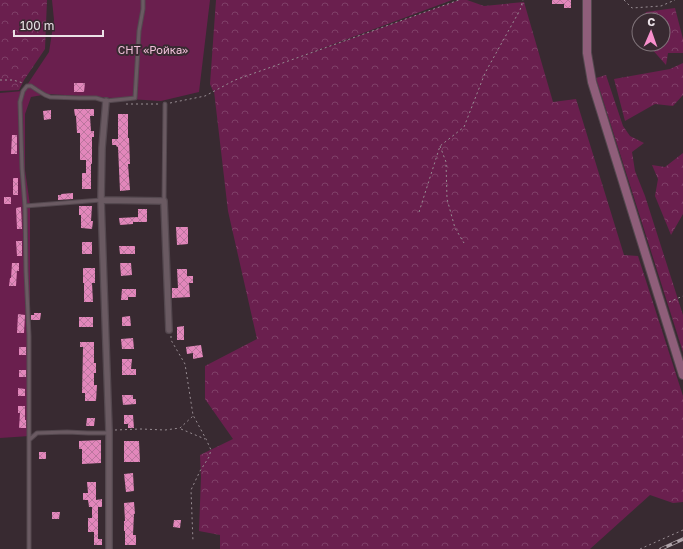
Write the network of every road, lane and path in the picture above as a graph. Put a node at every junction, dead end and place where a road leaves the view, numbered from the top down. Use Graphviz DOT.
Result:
graph roads {
  1 [pos="143,0"];
  2 [pos="459,0"];
  3 [pos="523,0"];
  4 [pos="587,0"];
  5 [pos="624,0"];
  6 [pos="675,0"];
  7 [pos="0,80"];
  8 [pos="27,86"];
  9 [pos="106,101"];
  10 [pos="123,104"];
  11 [pos="166,104"];
  12 [pos="440,146"];
  13 [pos="101,200"];
  14 [pos="164,201"];
  15 [pos="25,206"];
  16 [pos="419,212"];
  17 [pos="464,243"];
  18 [pos="683,296"];
  19 [pos="661,305"];
  20 [pos="169,330"];
  21 [pos="683,375"];
  22 [pos="193,415"];
  23 [pos="180,428"];
  24 [pos="109,432"];
  25 [pos="206,439"];
  26 [pos="29,440"];
  27 [pos="683,530"];
  28 [pos="193,542"];
  29 [pos="29,549"];
  30 [pos="109,549"];
  31 [pos="640,549"];
  1 -- 9 [label="lane"];
  2 -- 11 [label="path"];
  3 -- 12 [label="path"];
  4 -- 19 [label="street"];
  5 -- 6 [label="path"];
  7 -- 8 [label="path"];
  8 -- 9 [label="lane"];
  8 -- 15 [label="lane"];
  9 -- 13 [label="street"];
  10 -- 11 [label="path"];
  11 -- 14 [label="lane"];
  12 -- 16 [label="path"];
  12 -- 17 [label="path"];
  13 -- 14 [label="street"];
  13 -- 15 [label="lane"];
  13 -- 24 [label="street"];
  14 -- 20 [label="street"];
  15 -- 26 [label="lane"];
  18 -- 19 [label="path"];
  19 -- 21 [label="street"];
  20 -- 22 [label="path"];
  22 -- 23 [label="path"];
  22 -- 25 [label="path"];
  23 -- 24 [label="path"];
  23 -- 25 [label="path"];
  24 -- 26 [label="lane"];
  24 -- 30 [label="street"];
  25 -- 28 [label="path"];
  26 -- 29 [label="lane"];
  27 -- 31 [label="path"];
}
